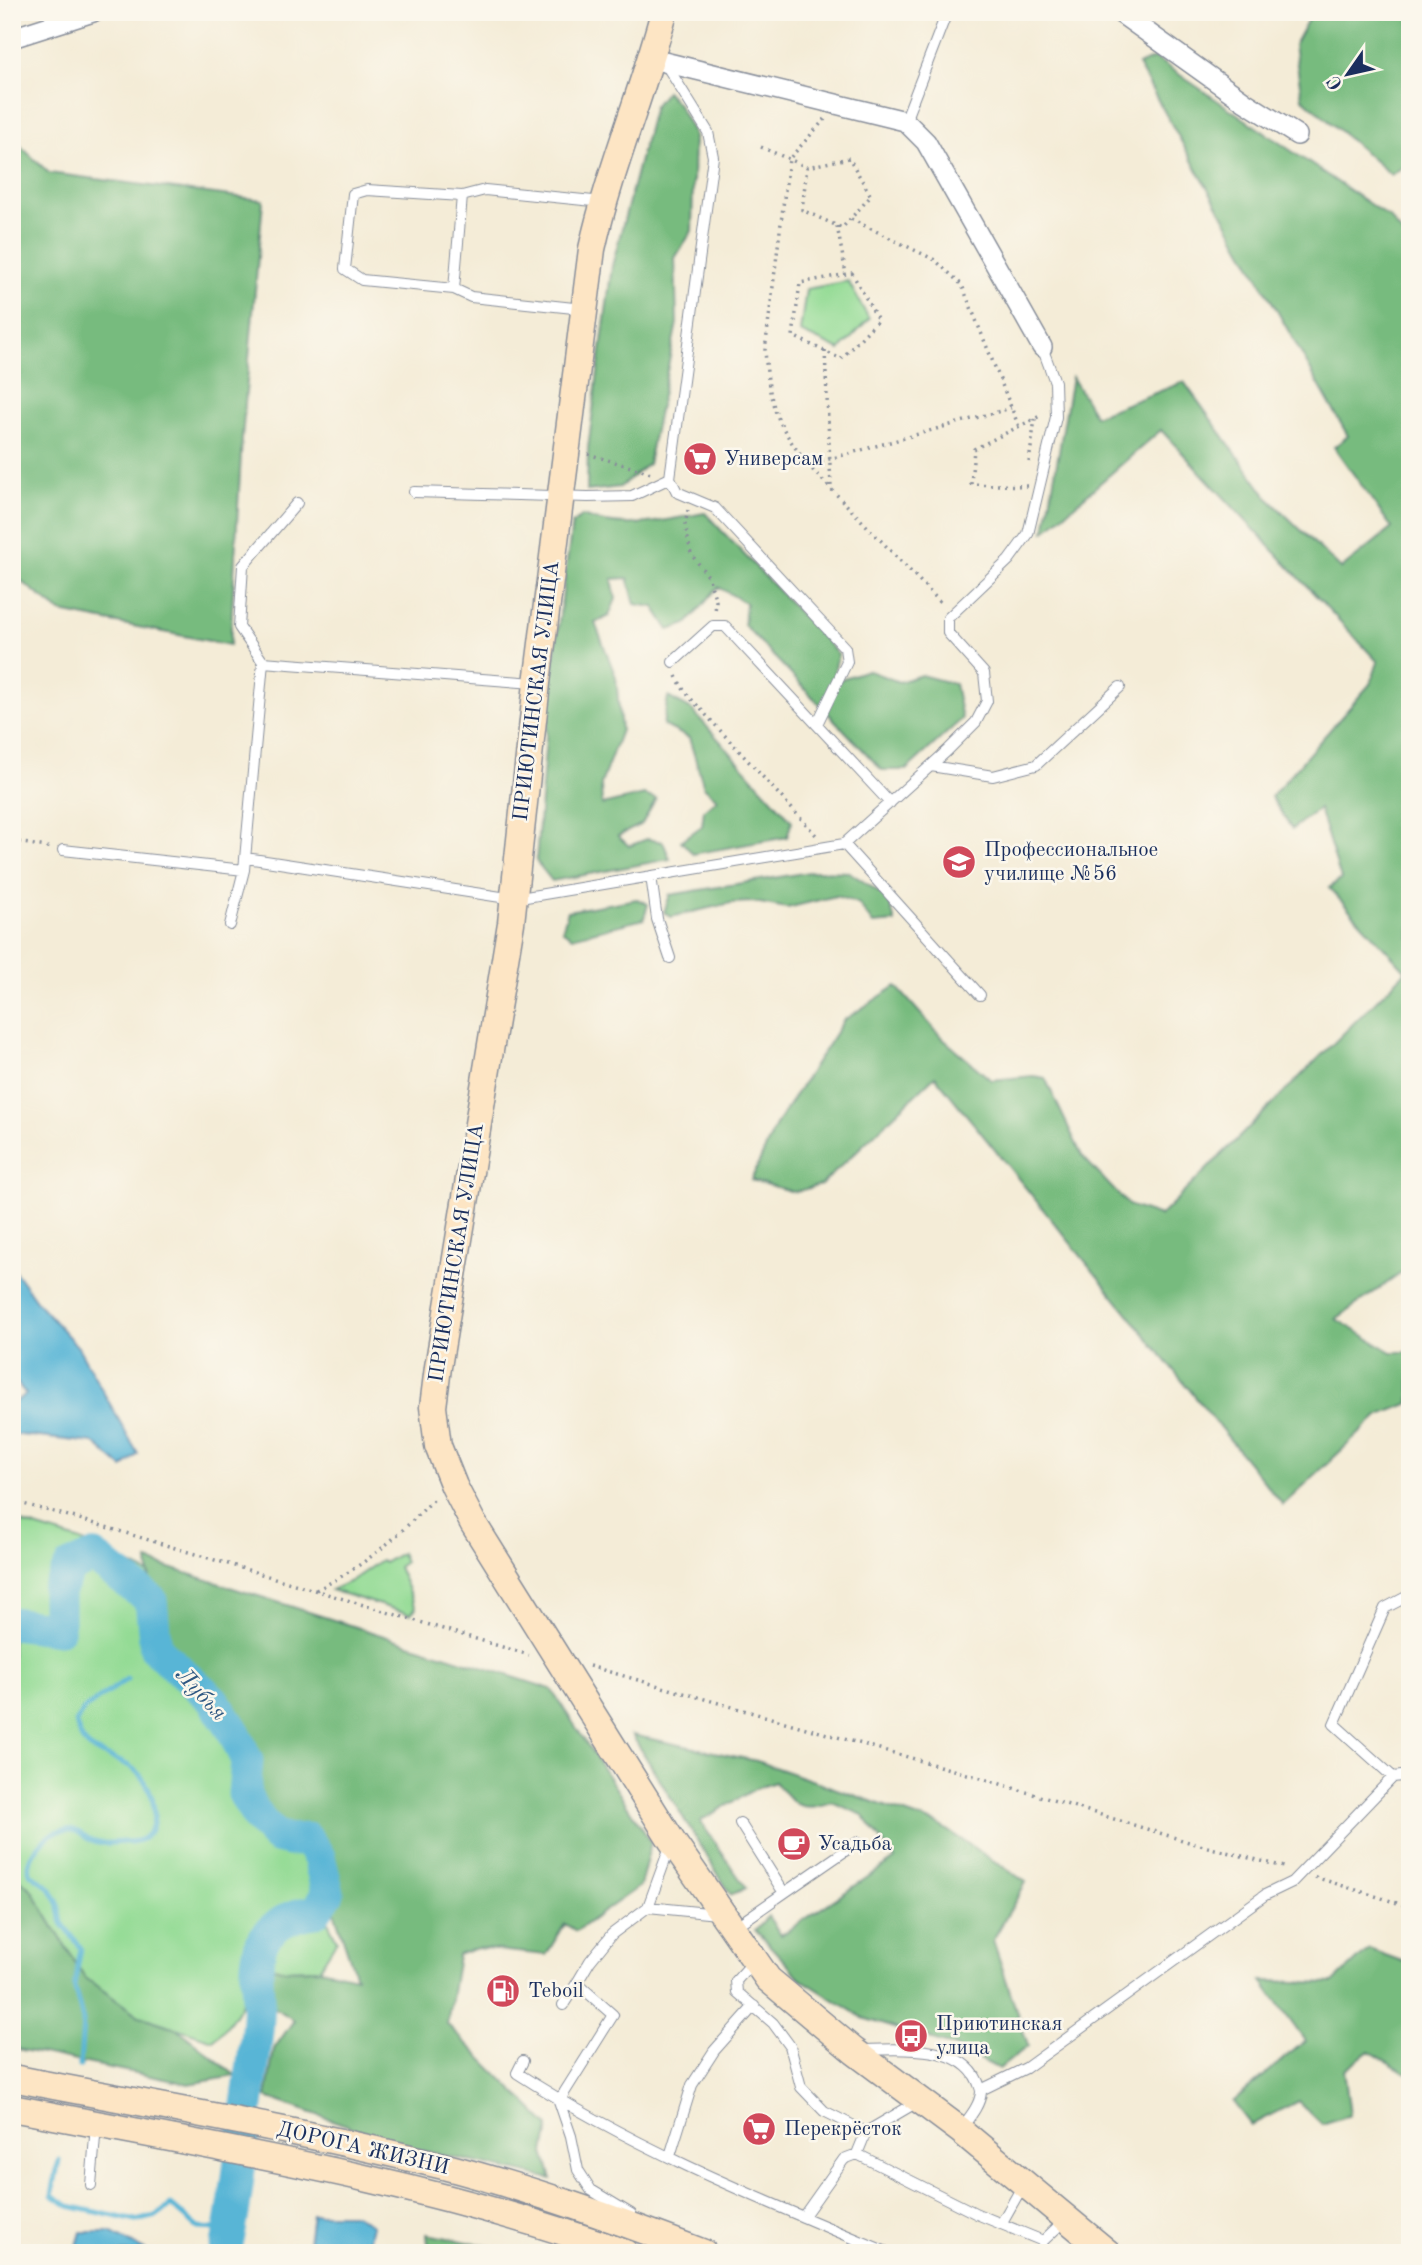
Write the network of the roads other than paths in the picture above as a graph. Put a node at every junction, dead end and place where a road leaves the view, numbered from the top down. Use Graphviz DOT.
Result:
graph roads {
  1 [pos="93,12"];
  2 [pos="664,12"];
  3 [pos="947,12"];
  4 [pos="1119,12"];
  5 [pos="12,38"];
  6 [pos="658,61"];
  7 [pos="905,121"];
  8 [pos="1297,135"];
  9 [pos="463,196"];
  10 [pos="603,201"];
  11 [pos="454,289"];
  12 [pos="584,309"];
  13 [pos="1042,348"];
  14 [pos="670,478"];
  15 [pos="414,492"];
  16 [pos="560,495"];
  17 [pos="297,503"];
  18 [pos="262,662"];
  19 [pos="673,662"];
  20 [pos="537,683"];
  21 [pos="1120,687"];
  22 [pos="817,724"];
  23 [pos="931,766"];
  24 [pos="890,803"];
  25 [pos="844,844"];
  26 [pos="63,850"];
  27 [pos="246,858"];
  28 [pos="244,870"];
  29 [pos="651,876"];
  30 [pos="514,899"];
  31 [pos="230,925"];
  32 [pos="670,958"];
  33 [pos="980,995"];
  34 [pos="1410,1595"];
  35 [pos="1410,1774"];
  36 [pos="1393,1777"];
  37 [pos="740,1823"];
  38 [pos="672,1841"];
  39 [pos="858,1842"];
  40 [pos="784,1893"];
  41 [pos="648,1907"];
  42 [pos="727,1922"];
  43 [pos="754,1961"];
  44 [pos="577,1983"];
  45 [pos="563,2005"];
  46 [pos="754,2006"];
  47 [pos="854,2051"];
  48 [pos="523,2061"];
  49 [pos="12,2078"];
  50 [pos="981,2090"];
  51 [pos="920,2100"];
  52 [pos="559,2101"];
  53 [pos="12,2108"];
  54 [pos="96,2124"];
  55 [pos="960,2130"];
  56 [pos="866,2132"];
  57 [pos="857,2154"];
  58 [pos="670,2156"];
  59 [pos="1024,2183"];
  60 [pos="91,2185"];
  61 [pos="803,2217"];
  62 [pos="1067,2218"];
  63 [pos="1001,2224"];
  64 [pos="694,2249"];
  65 [pos="625,2253"];
  66 [pos="889,2253"];
  67 [pos="1108,2253"];
  1 -- 5 [label="street"];
  2 -- 6 [label="street, ПРИЮТИНСКАЯ УЛИЦА"];
  3 -- 7 [label="lane"];
  4 -- 8 [label="street"];
  6 -- 7 [label="street"];
  6 -- 10 [label="street, ПРИЮТИНСКАЯ УЛИЦА"];
  6 -- 14 [label="lane"];
  7 -- 13 [label="street"];
  9 -- 10 [label="lane"];
  9 -- 11 [label="lane"];
  9 -- 11 [label="lane"];
  10 -- 12 [label="street, ПРИЮТИНСКАЯ УЛИЦА"];
  11 -- 12 [label="lane"];
  12 -- 16 [label="street, ПРИЮТИНСКАЯ УЛИЦА"];
  13 -- 23 [label="lane"];
  14 -- 16 [label="lane"];
  14 -- 22 [label="lane"];
  15 -- 16 [label="lane"];
  16 -- 20 [label="street, ПРИЮТИНСКАЯ УЛИЦА"];
  17 -- 18 [label="lane"];
  18 -- 20 [label="lane"];
  18 -- 27 [label="lane"];
  19 -- 22 [label="lane"];
  20 -- 30 [label="street, ПРИЮТИНСКАЯ УЛИЦА"];
  21 -- 23 [label="lane"];
  22 -- 24 [label="lane"];
  23 -- 24 [label="lane"];
  24 -- 25 [label="lane"];
  25 -- 29 [label="lane"];
  25 -- 33 [label="lane"];
  26 -- 28 [label="lane"];
  27 -- 28 [label="lane"];
  27 -- 30 [label="lane"];
  28 -- 31 [label="lane"];
  29 -- 30 [label="lane"];
  29 -- 32 [label="lane"];
  30 -- 38 [label="street, ПРИЮТИНСКАЯ УЛИЦА"];
  34 -- 36 [label="lane"];
  35 -- 36 [label="lane"];
  36 -- 50 [label="lane"];
  37 -- 40 [label="lane"];
  38 -- 41 [label="lane"];
  38 -- 42 [label="street, ПРИЮТИНСКАЯ УЛИЦА"];
  39 -- 40 [label="lane"];
  40 -- 42 [label="lane"];
  41 -- 42 [label="lane"];
  41 -- 44 [label="lane"];
  42 -- 43 [label="street, ПРИЮТИНСКАЯ УЛИЦА"];
  43 -- 46 [label="lane"];
  43 -- 47 [label="street, ПРИЮТИНСКАЯ УЛИЦА"];
  44 -- 45 [label="lane"];
  44 -- 52 [label="lane"];
  46 -- 56 [label="lane"];
  46 -- 58 [label="lane"];
  47 -- 50 [label="lane"];
  47 -- 51 [label="street, ПРИЮТИНСКАЯ УЛИЦА"];
  48 -- 52 [label="lane"];
  49 -- 64 [label="street, ДОРОГА ЖИЗНИ"];
  50 -- 55 [label="lane"];
  51 -- 55 [label="street, ПРИЮТИНСКАЯ УЛИЦА"];
  51 -- 56 [label="lane"];
  52 -- 58 [label="lane"];
  52 -- 64 [label="lane"];
  53 -- 54 [label="street, ДОРОГА ЖИЗНИ"];
  54 -- 60 [label="lane"];
  54 -- 65 [label="street, ДОРОГА ЖИЗНИ"];
  55 -- 59 [label="street, ПРИЮТИНСКАЯ УЛИЦА"];
  56 -- 57 [label="lane"];
  57 -- 61 [label="lane"];
  57 -- 63 [label="lane"];
  58 -- 61 [label="lane"];
  59 -- 62 [label="street, ПРИЮТИНСКАЯ УЛИЦА"];
  59 -- 63 [label="lane"];
  61 -- 66 [label="lane"];
  62 -- 63 [label="lane"];
  62 -- 67 [label="street, ПРИЮТИНСКАЯ УЛИЦА"];
}
